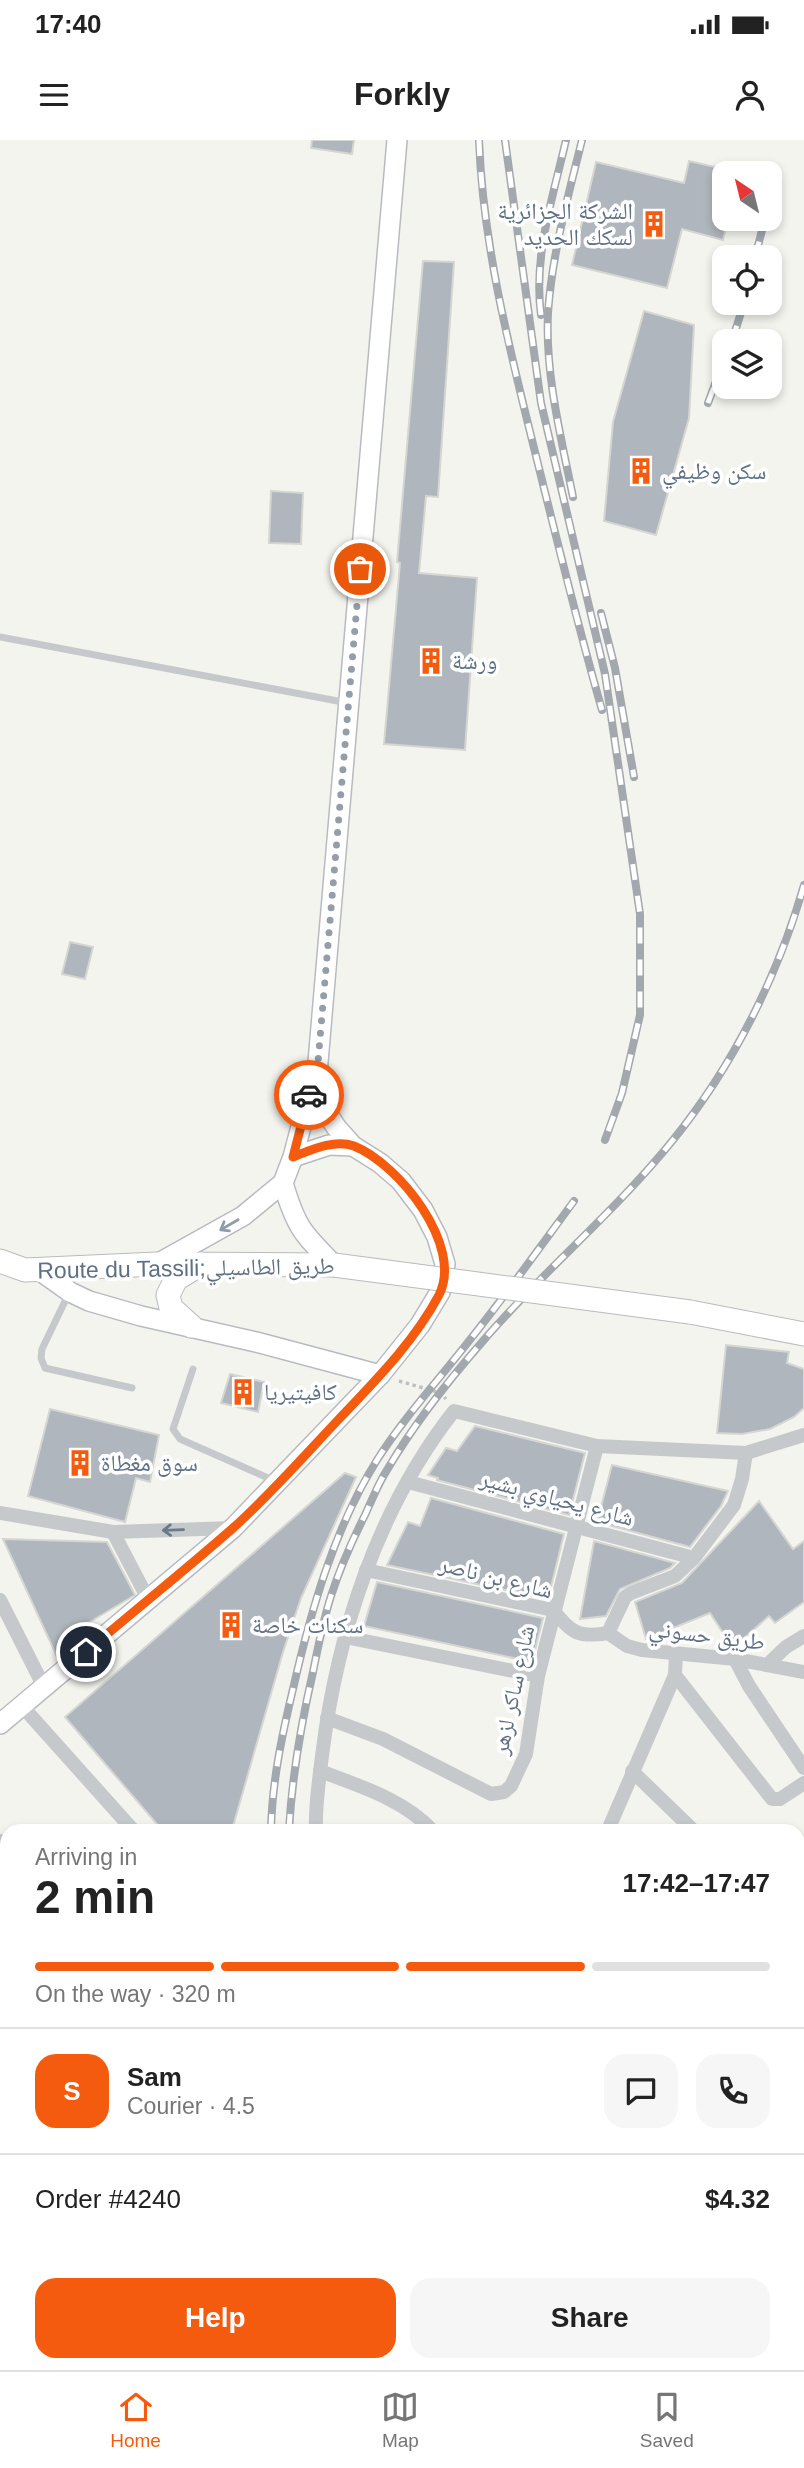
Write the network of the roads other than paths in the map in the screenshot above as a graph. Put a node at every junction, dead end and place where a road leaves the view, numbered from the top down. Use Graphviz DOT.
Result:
graph roads {
  1 [pos="397,140"];
  2 [pos="0,637"];
  3 [pos="348,703"];
  4 [pos="318,1062"];
  5 [pos="353,1146"];
  6 [pos="293,1157"];
  7 [pos="283,1183"];
  8 [pos="157,1264"];
  9 [pos="203,1264"];
  10 [pos="9,1265"];
  11 [pos="334,1265"];
  12 [pos="70,1292"];
  13 [pos="191,1326"];
  14 [pos="804,1335"];
  15 [pos="192,1369"];
  16 [pos="380,1375"];
  17 [pos="132,1388"];
  18 [pos="804,1435"];
  19 [pos="597,1446"];
  20 [pos="746,1453"];
  21 [pos="279,1482"];
  22 [pos="408,1482"];
  23 [pos="0,1513"];
  24 [pos="577,1526"];
  25 [pos="233,1528"];
  26 [pos="113,1532"];
  27 [pos="694,1558"];
  28 [pos="366,1570"];
  29 [pos="148,1599"];
  30 [pos="0,1600"];
  31 [pos="553,1610"];
  32 [pos="608,1633"];
  33 [pos="804,1636"];
  34 [pos="345,1637"];
  35 [pos="676,1653"];
  36 [pos="735,1659"];
  37 [pos="767,1665"];
  38 [pos="804,1672"];
  39 [pos="676,1675"];
  40 [pos="538,1676"];
  41 [pos="44,1687"];
  42 [pos="22,1706"];
  43 [pos="327,1718"];
  44 [pos="0,1724"];
  45 [pos="804,1768"];
  46 [pos="320,1771"];
  47 [pos="632,1771"];
  48 [pos="804,1783"];
  49 [pos="128,1824"];
  50 [pos="316,1824"];
  51 [pos="425,1824"];
  52 [pos="610,1824"];
  53 [pos="686,1824"];
  1 -- 3 [label="street"];
  2 -- 3 [label="lane"];
  3 -- 4 [label="street"];
  4 -- 5 [label="street"];
  4 -- 6 [label="street"];
  5 -- 6 [label="street"];
  5 -- 16 [label="street"];
  6 -- 7 [label="street"];
  7 -- 8 [label="street, one-way"];
  7 -- 11 [label="street"];
  8 -- 9 [label="main road, Route du Tassili;طريق الطاسيلي"];
  8 -- 10 [label="main road, Route du Tassili;طريق الطاسيلي"];
  9 -- 11 [label="main road, Route du Tassili;طريق الطاسيلي"];
  9 -- 13 [label="main road"];
  10 -- 12 [label="street"];
  11 -- 14 [label="main road, Route du Tassili;طريق الطاسيلي, bridge"];
  12 -- 13 [label="street"];
  12 -- 17 [label="lane"];
  13 -- 16 [label="street"];
  15 -- 21 [label="lane"];
  16 -- 21 [label="street"];
  18 -- 20 [label="street"];
  19 -- 20 [label="street"];
  19 -- 22 [label="street"];
  19 -- 24 [label="street, شارع ساكر لزهر"];
  20 -- 27 [label="street"];
  21 -- 25 [label="street"];
  22 -- 24 [label="street, شارع يحياوي بشير"];
  22 -- 28 [label="street"];
  23 -- 26 [label="street"];
  24 -- 27 [label="street, شارع يحياوي بشير"];
  24 -- 31 [label="street, شارع ساكر لزهر"];
  25 -- 26 [label="street, one-way"];
  25 -- 29 [label="street"];
  26 -- 29 [label="street"];
  27 -- 32 [label="street"];
  28 -- 31 [label="street, شارع بن ناصر"];
  28 -- 34 [label="street"];
  29 -- 41 [label="street"];
  30 -- 41 [label="street"];
  31 -- 32 [label="street, شارع بن ناصر"];
  31 -- 40 [label="street, شارع ساكر لزهر"];
  32 -- 35 [label="street, طريق حسوني"];
  33 -- 37 [label="street"];
  34 -- 40 [label="street"];
  34 -- 43 [label="street"];
  35 -- 36 [label="street, طريق حسوني"];
  35 -- 39 [label="street"];
  36 -- 37 [label="street, طريق حسوني"];
  36 -- 45 [label="street"];
  37 -- 38 [label="street, طريق حسوني"];
  39 -- 47 [label="street"];
  39 -- 48 [label="street"];
  40 -- 43 [label="street, شارع ساكر لزهر"];
  41 -- 42 [label="street"];
  42 -- 44 [label="street"];
  42 -- 49 [label="street"];
  43 -- 46 [label="street"];
  46 -- 50 [label="street"];
  46 -- 51 [label="street"];
  47 -- 52 [label="street"];
  47 -- 53 [label="street"];
}
